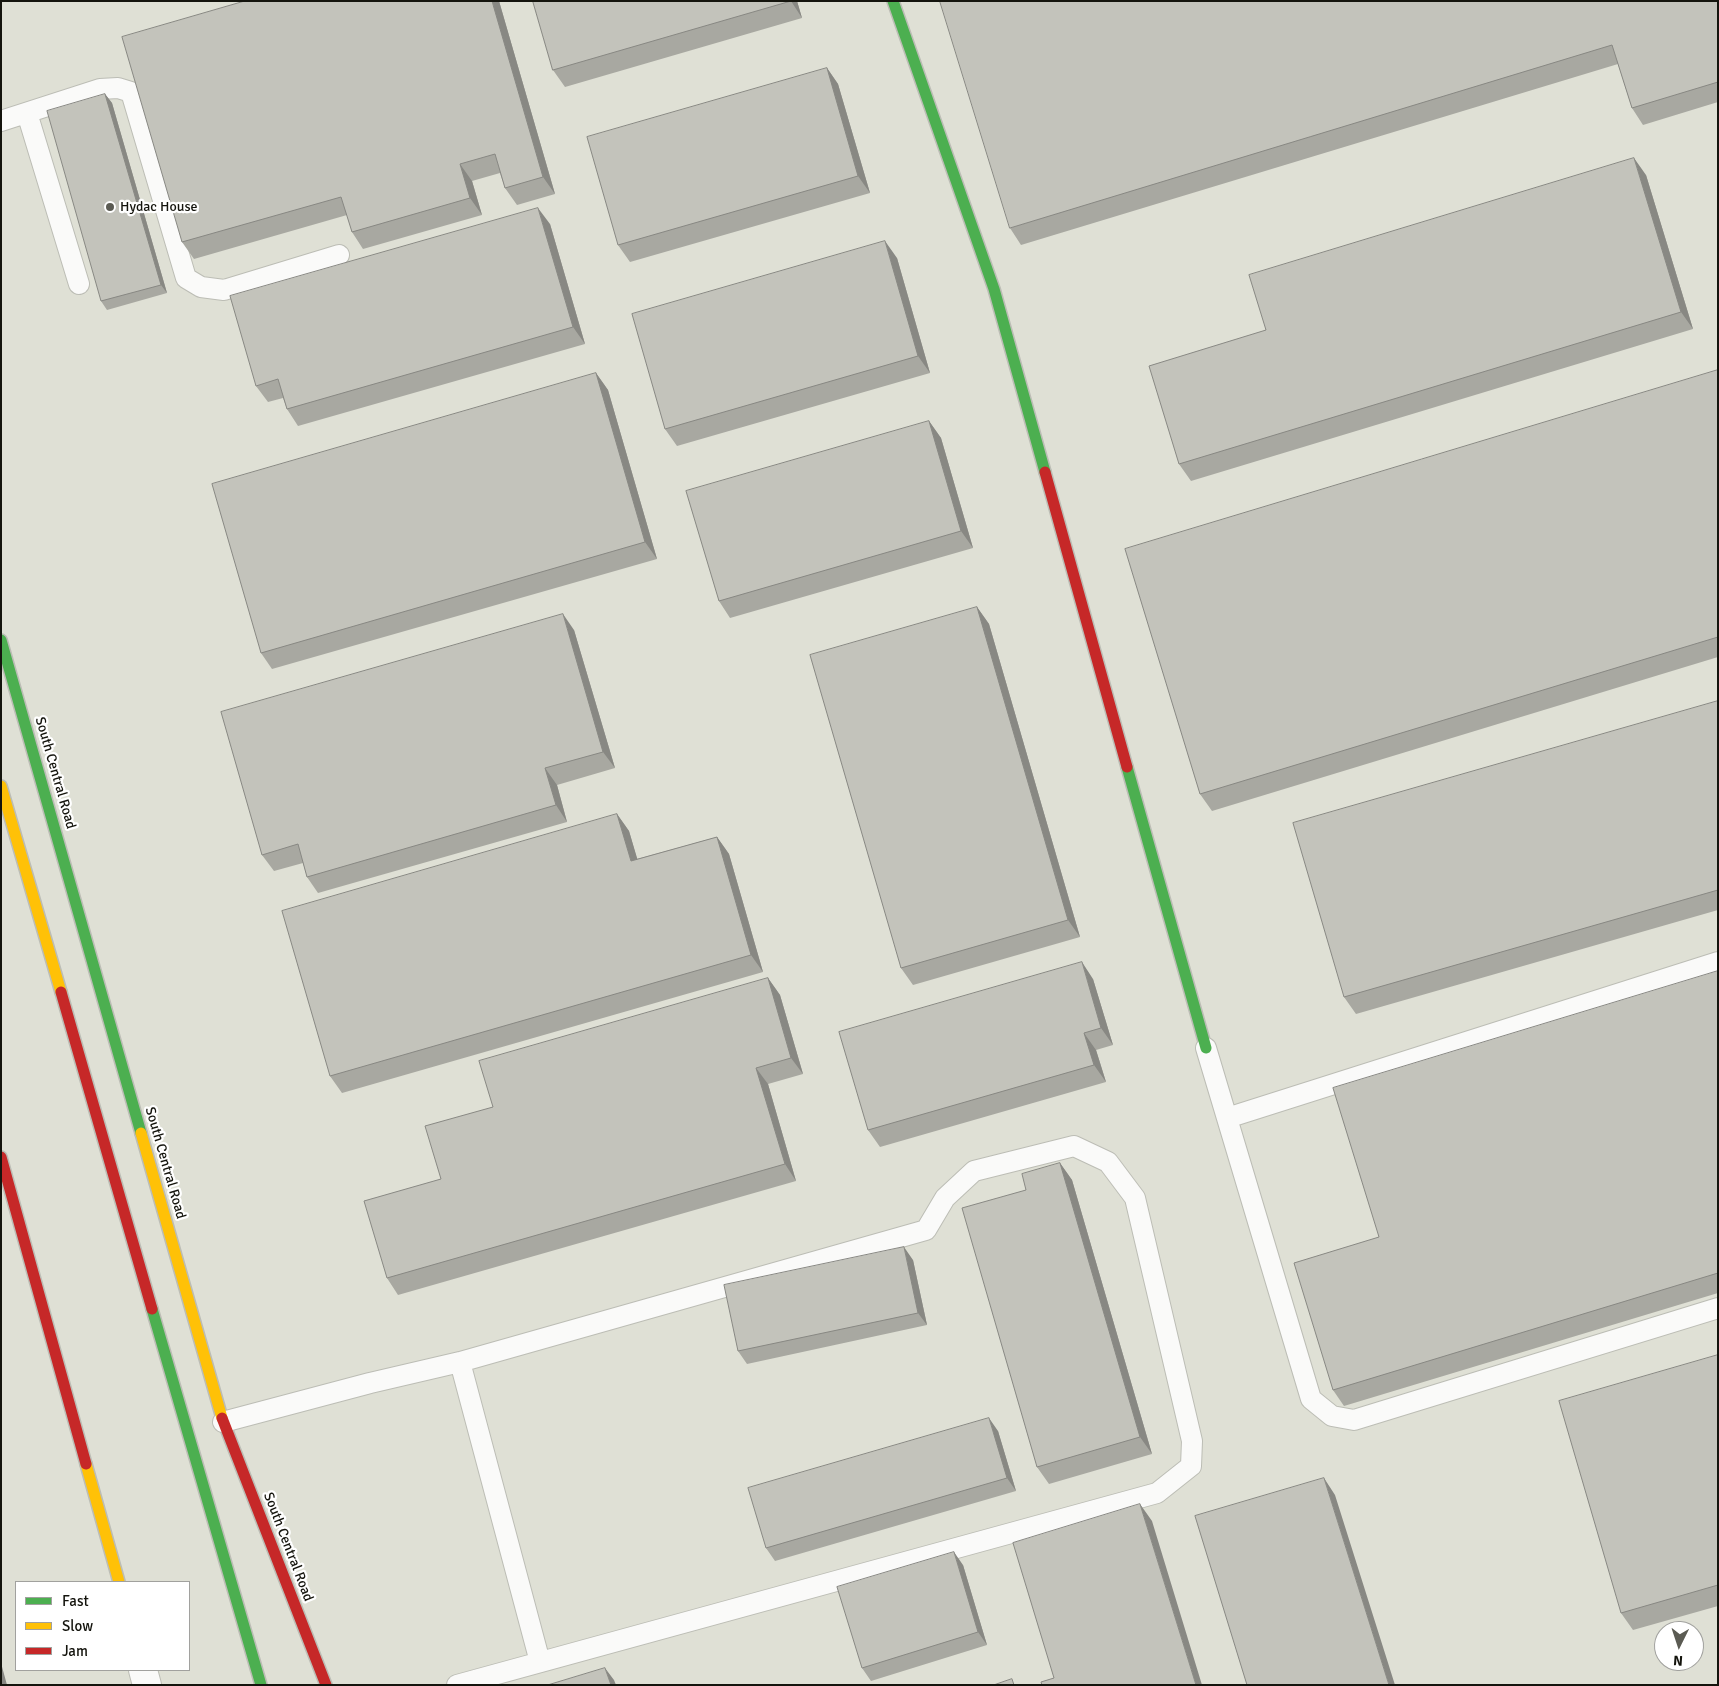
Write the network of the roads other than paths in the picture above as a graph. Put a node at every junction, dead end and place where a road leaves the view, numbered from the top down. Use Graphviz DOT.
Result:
graph roads {
  1 [pos="893,1"];
  2 [pos="27,113"];
  3 [pos="1,121"];
  4 [pos="339,256"];
  5 [pos="79,284"];
  6 [pos="1,640"];
  7 [pos="1,786"];
  8 [pos="1718,962"];
  9 [pos="1206,1048"];
  10 [pos="1228,1118"];
  11 [pos="1,1157"];
  12 [pos="1718,1308"];
  13 [pos="460,1362"];
  14 [pos="223,1422"];
  15 [pos="119,1581"];
  16 [pos="540,1662"];
  17 [pos="143,1671"];
  18 [pos="147,1685"];
  19 [pos="261,1685"];
  20 [pos="326,1685"];
  21 [pos="457,1685"];
  1 -- 9 [label="main road"];
  2 -- 3 [label="lane"];
  2 -- 4 [label="lane"];
  2 -- 5 [label="lane"];
  6 -- 14 [label="main road, South Central Road"];
  7 -- 19 [label="main road"];
  8 -- 10 [label="lane"];
  9 -- 10 [label="lane"];
  10 -- 12 [label="lane"];
  11 -- 15 [label="main road"];
  13 -- 14 [label="lane"];
  13 -- 16 [label="lane"];
  13 -- 16 [label="lane"];
  14 -- 20 [label="main road, South Central Road"];
  16 -- 21 [label="lane"];
  17 -- 18 [label="street"];
}
